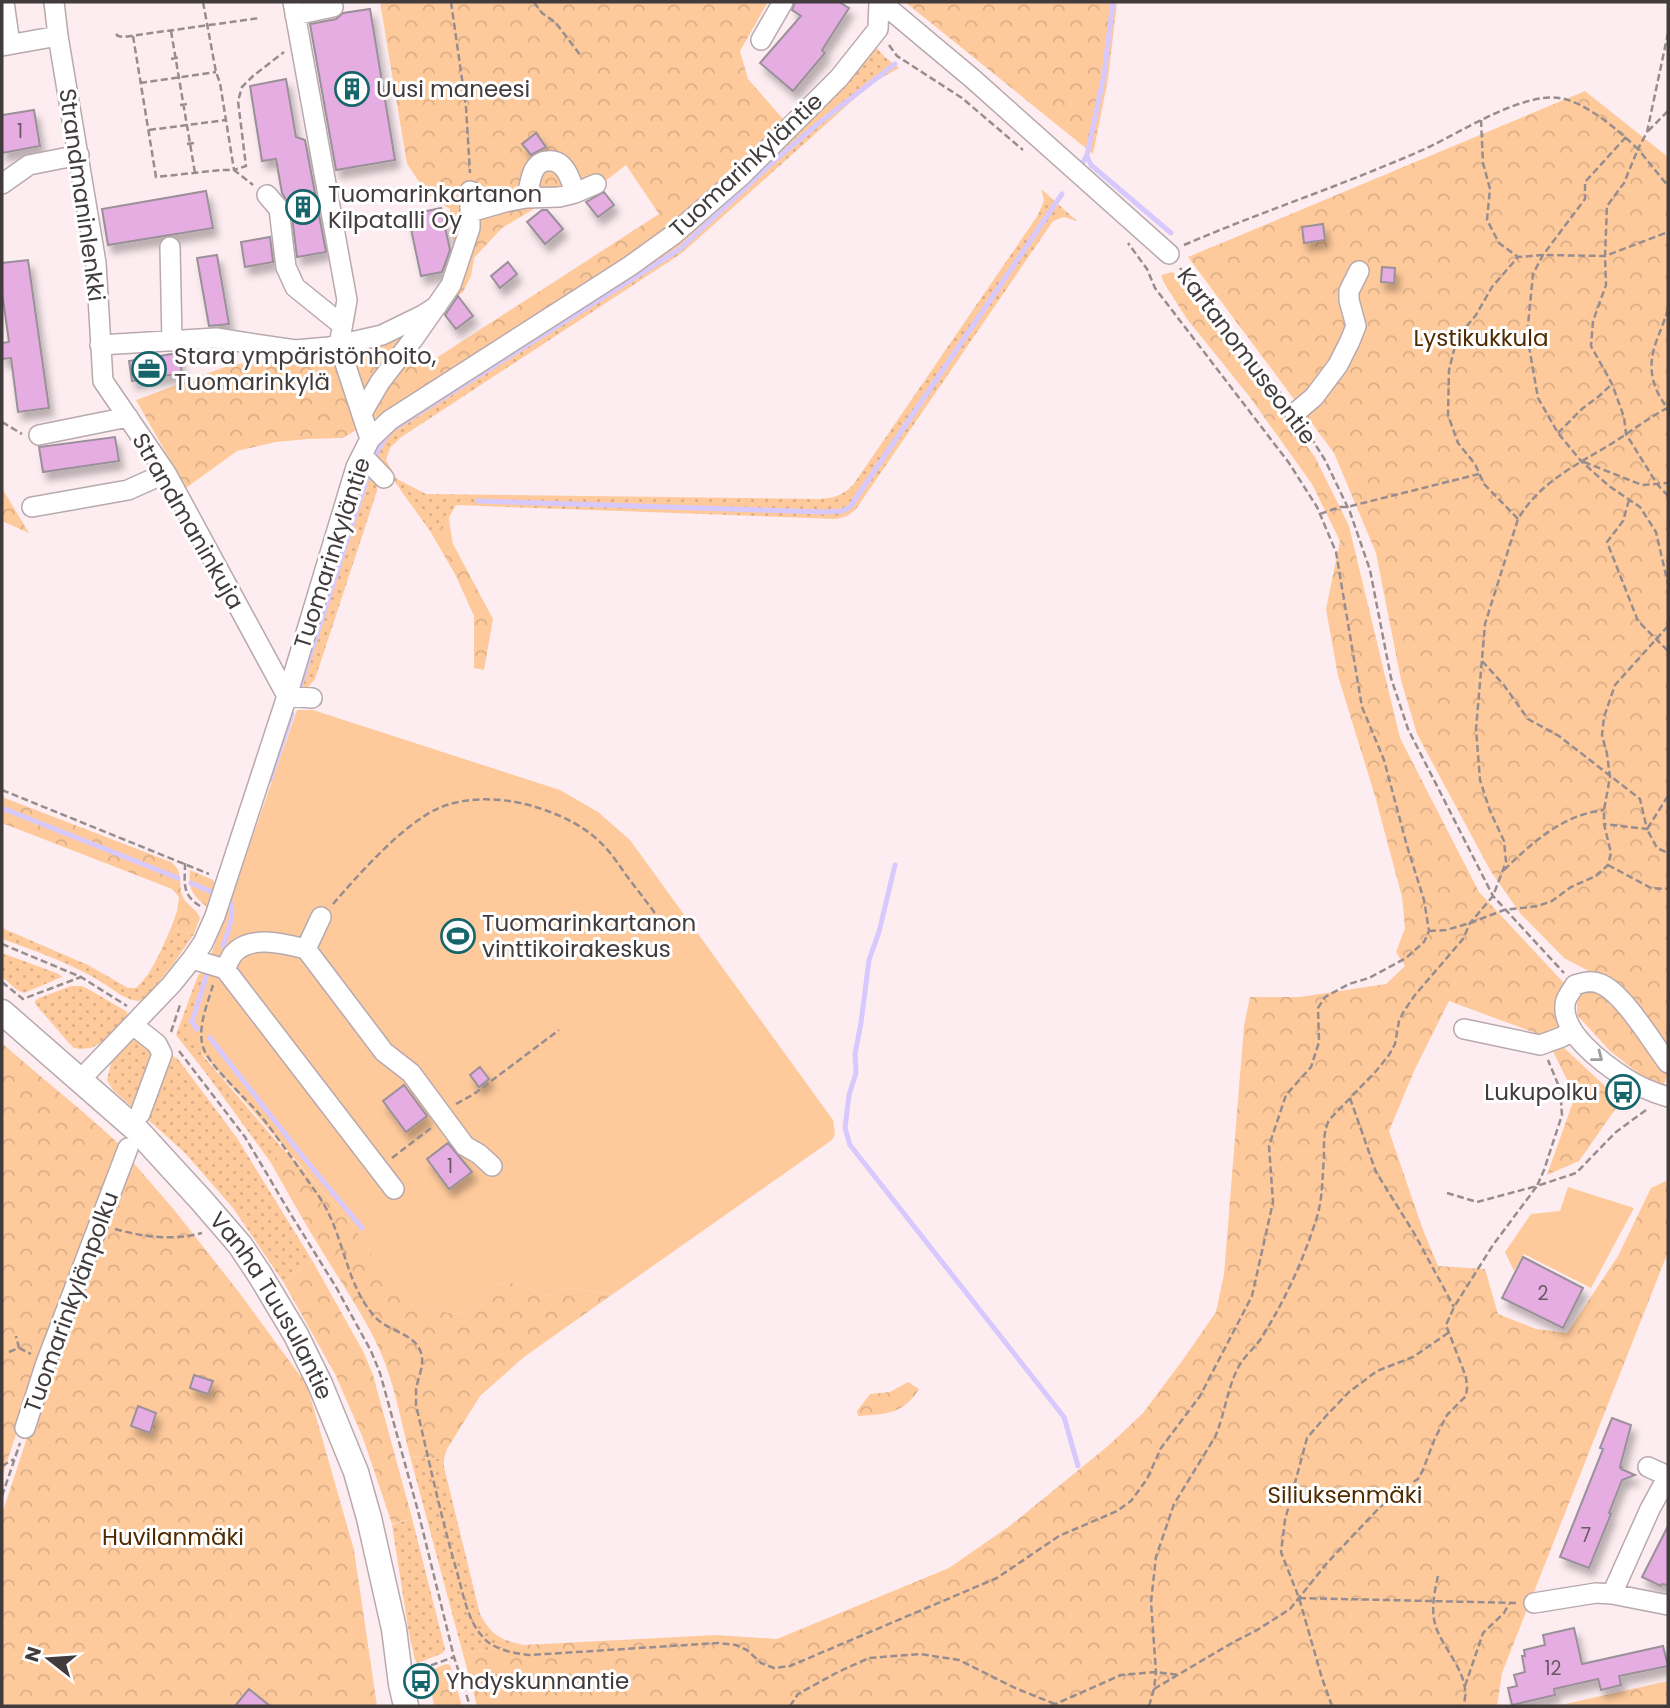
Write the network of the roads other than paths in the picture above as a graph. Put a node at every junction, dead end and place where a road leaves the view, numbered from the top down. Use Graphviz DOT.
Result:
graph roads {
  1 [pos="4,2"];
  2 [pos="54,2"];
  3 [pos="783,2"];
  4 [pos="880,2"];
  5 [pos="294,8"];
  6 [pos="332,8"];
  7 [pos="58,36"];
  8 [pos="761,40"];
  9 [pos="6,45"];
  10 [pos="79,155"];
  11 [pos="2,184"];
  12 [pos="596,184"];
  13 [pos="470,191"];
  14 [pos="575,193"];
  15 [pos="267,195"];
  16 [pos="526,198"];
  17 [pos="470,212"];
  18 [pos="170,247"];
  19 [pos="1169,254"];
  20 [pos="1359,271"];
  21 [pos="437,306"];
  22 [pos="342,325"];
  23 [pos="172,341"];
  24 [pos="100,345"];
  25 [pos="339,345"];
  26 [pos="362,413"];
  27 [pos="1295,413"];
  28 [pos="128,417"];
  29 [pos="39,435"];
  30 [pos="366,447"];
  31 [pos="166,472"];
  32 [pos="384,478"];
  33 [pos="32,507"];
  34 [pos="287,696"];
  35 [pos="312,698"];
  36 [pos="321,917"];
  37 [pos="306,948"];
  38 [pos="192,959"];
  39 [pos="222,968"];
  40 [pos="2,1012"];
  41 [pos="132,1025"];
  42 [pos="1464,1029"];
  43 [pos="1571,1030"];
  44 [pos="1668,1063"];
  45 [pos="80,1080"];
  46 [pos="1665,1096"];
  47 [pos="140,1114"];
  48 [pos="128,1148"];
  49 [pos="492,1166"];
  50 [pos="394,1189"];
  51 [pos="24,1428"];
  52 [pos="1648,1467"];
  53 [pos="1668,1476"];
  54 [pos="1612,1594"];
  55 [pos="1534,1604"];
  56 [pos="1668,1605"];
  57 [pos="407,1692"];
  1 -- 9 [label="street"];
  2 -- 7 [label="street, Strandmaninlenkki"];
  3 -- 8 [label="street"];
  4 -- 19 [label="street, Kartanomuseontie"];
  4 -- 30 [label="street, Tuomarinkyläntie"];
  5 -- 6 [label="street"];
  5 -- 22 [label="street"];
  7 -- 9 [label="street"];
  7 -- 10 [label="street, Strandmaninlenkki"];
  10 -- 11 [label="street"];
  10 -- 24 [label="street, Strandmaninlenkki"];
  12 -- 14 [label="street"];
  13 -- 17 [label="street"];
  14 -- 16 [label="street"];
  14 -- 16 [label="street"];
  15 -- 22 [label="street"];
  16 -- 17 [label="street"];
  17 -- 21 [label="street"];
  18 -- 23 [label="street"];
  20 -- 27 [label="street"];
  21 -- 25 [label="street"];
  21 -- 26 [label="street"];
  22 -- 25 [label="street"];
  23 -- 24 [label="street"];
  23 -- 25 [label="street"];
  24 -- 28 [label="street, Strandmaninkuja"];
  25 -- 26 [label="street"];
  26 -- 30 [label="street"];
  28 -- 29 [label="street"];
  28 -- 31 [label="street, Strandmaninkuja"];
  30 -- 32 [label="street"];
  30 -- 34 [label="street, Tuomarinkyläntie"];
  31 -- 33 [label="street"];
  31 -- 34 [label="street, Strandmaninkuja"];
  34 -- 35 [label="street"];
  34 -- 38 [label="street, Tuomarinkyläntie"];
  36 -- 37 [label="street"];
  37 -- 39 [label="street"];
  37 -- 49 [label="street"];
  38 -- 39 [label="street"];
  38 -- 41 [label="street, Tuomarinkyläntie"];
  39 -- 50 [label="street"];
  40 -- 45 [label="main road, Vanha Tuusulantie"];
  41 -- 45 [label="street, Tuomarinkyläntie"];
  41 -- 47 [label="street"];
  42 -- 43 [label="street"];
  43 -- 44 [label="street"];
  43 -- 46 [label="street, one-way"];
  45 -- 57 [label="main road, Vanha Tuusulantie"];
  48 -- 51 [label="street, Tuomarinkylänpolku"];
  52 -- 53 [label="street"];
  53 -- 54 [label="street"];
  54 -- 55 [label="street"];
  54 -- 56 [label="street"];
}
